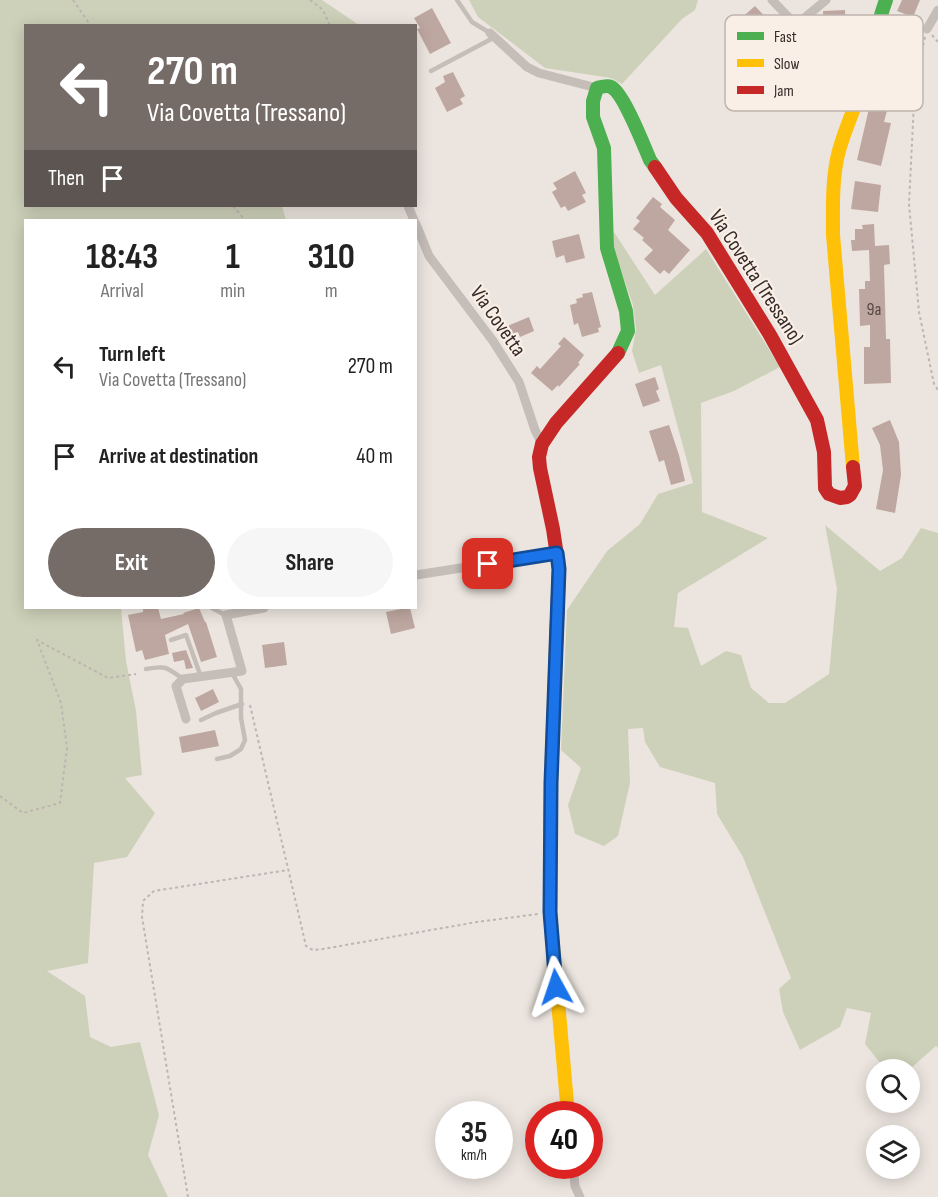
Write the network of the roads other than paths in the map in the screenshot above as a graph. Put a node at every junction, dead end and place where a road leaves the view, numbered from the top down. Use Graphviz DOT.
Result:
graph roads {
  1 [pos="458,0"];
  2 [pos="772,0"];
  3 [pos="826,0"];
  4 [pos="886,0"];
  5 [pos="938,10"];
  6 [pos="786,15"];
  7 [pos="808,15"];
  8 [pos="881,15"];
  9 [pos="927,29"];
  10 [pos="492,35"];
  11 [pos="431,71"];
  12 [pos="597,88"];
  13 [pos="853,111"];
  14 [pos="417,227"];
  15 [pos="542,444"];
  16 [pos="557,553"];
  17 [pos="417,575"];
  18 [pos="214,609"];
  19 [pos="259,609"];
  20 [pos="226,615"];
  21 [pos="171,640"];
  22 [pos="146,669"];
  23 [pos="232,673"];
  24 [pos="202,677"];
  25 [pos="183,679"];
  26 [pos="242,704"];
  27 [pos="186,719"];
  28 [pos="201,720"];
  29 [pos="217,759"];
  30 [pos="567,1101"];
  31 [pos="574,1179"];
  32 [pos="576,1196"];
  1 -- 10 [label="lane"];
  2 -- 6 [label="street"];
  3 -- 7 [label="street"];
  4 -- 8 [label="street, Via Covetta (Tressano)"];
  5 -- 9 [label="street"];
  10 -- 11 [label="lane"];
  10 -- 12 [label="street"];
  12 -- 13 [label="street, Via Covetta (Tressano)"];
  12 -- 15 [label="street"];
  14 -- 15 [label="street, Via Covetta"];
  15 -- 16 [label="street"];
  16 -- 17 [label="street"];
  16 -- 30 [label="street"];
  18 -- 20 [label="lane"];
  19 -- 20 [label="street"];
  20 -- 23 [label="street"];
  21 -- 24 [label="lane"];
  22 -- 25 [label="lane"];
  23 -- 24 [label="street"];
  23 -- 26 [label="lane"];
  24 -- 25 [label="street"];
  25 -- 27 [label="street"];
  26 -- 28 [label="lane"];
  26 -- 29 [label="lane"];
  31 -- 32 [label="street"];
}
